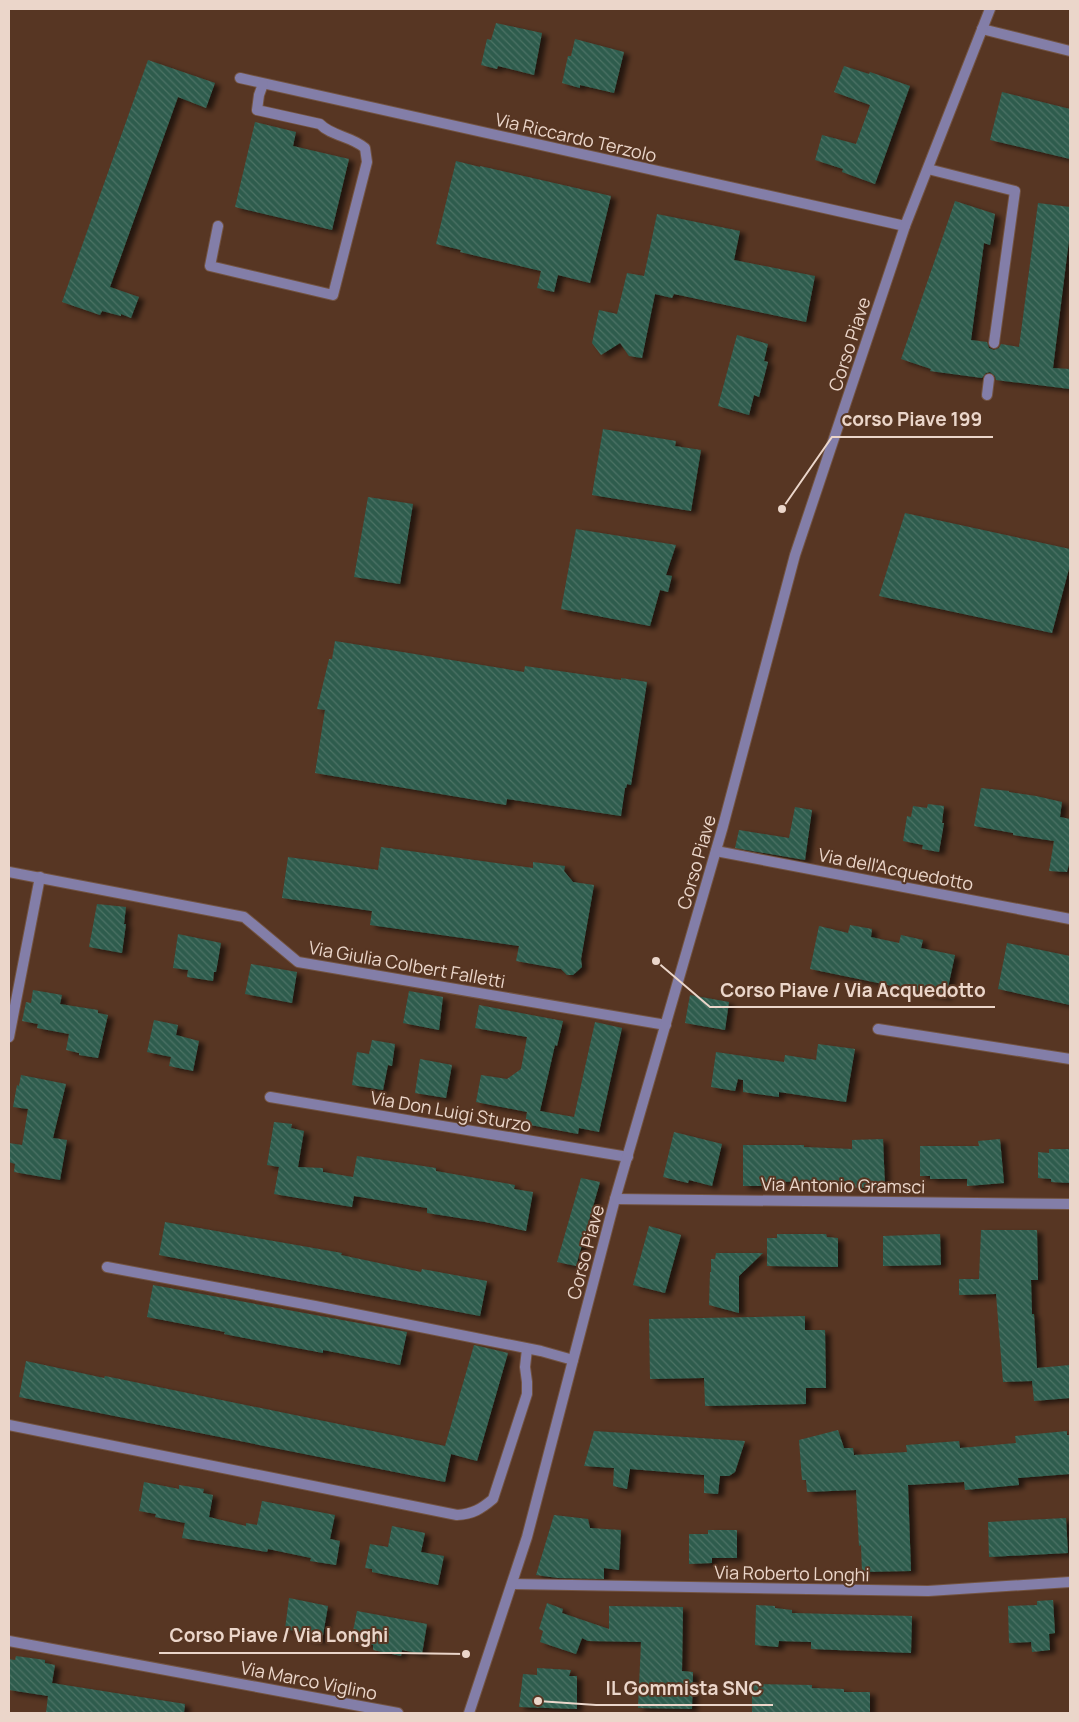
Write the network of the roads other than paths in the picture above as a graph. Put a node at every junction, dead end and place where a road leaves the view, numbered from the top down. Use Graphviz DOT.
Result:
graph roads {
  1 [pos="990,9"];
  2 [pos="982,29"];
  3 [pos="1070,51"];
  4 [pos="240,78"];
  5 [pos="263,84"];
  6 [pos="928,169"];
  7 [pos="218,226"];
  8 [pos="905,226"];
  9 [pos="994,343"];
  10 [pos="990,379"];
  11 [pos="988,395"];
  12 [pos="716,851"];
  13 [pos="9,872"];
  14 [pos="40,877"];
  15 [pos="1070,919"];
  16 [pos="666,1025"];
  17 [pos="878,1030"];
  18 [pos="9,1037"];
  19 [pos="1070,1059"];
  20 [pos="270,1096"];
  21 [pos="628,1157"];
  22 [pos="616,1199"];
  23 [pos="1070,1204"];
  24 [pos="107,1267"];
  25 [pos="528,1349"];
  26 [pos="573,1360"];
  27 [pos="9,1425"];
  28 [pos="1070,1582"];
  29 [pos="512,1584"];
  30 [pos="9,1641"];
  31 [pos="398,1713"];
  32 [pos="469,1713"];
  33 [pos="474,1713"];
  1 -- 2 [label="street, Corso Piave"];
  2 -- 3 [label="street"];
  2 -- 6 [label="street, Corso Piave"];
  4 -- 5 [label="street, Via Riccardo Terzolo"];
  5 -- 7 [label="street"];
  5 -- 8 [label="street, Via Riccardo Terzolo"];
  6 -- 8 [label="street, Corso Piave"];
  6 -- 9 [label="street"];
  8 -- 12 [label="street, Corso Piave"];
  10 -- 11 [label="street"];
  12 -- 15 [label="street, Via dell'Acquedotto"];
  12 -- 16 [label="street, Corso Piave"];
  13 -- 14 [label="street, Via Giulia Colbert Falletti"];
  14 -- 16 [label="street, Via Giulia Colbert Falletti"];
  14 -- 18 [label="street"];
  16 -- 21 [label="street, Corso Piave"];
  17 -- 19 [label="street"];
  20 -- 21 [label="street, Via Don Luigi Sturzo"];
  21 -- 22 [label="street, Corso Piave"];
  22 -- 23 [label="street, Via Antonio Gramsci"];
  22 -- 26 [label="street, Corso Piave"];
  24 -- 25 [label="street"];
  25 -- 26 [label="street"];
  25 -- 27 [label="street"];
  26 -- 29 [label="street, Corso Piave"];
  28 -- 29 [label="street, Via Roberto Longhi"];
  29 -- 32 [label="street, Corso Piave"];
  30 -- 31 [label="street, Via Marco Viglino"];
  32 -- 33 [label="street, Corso Piave"];
}
